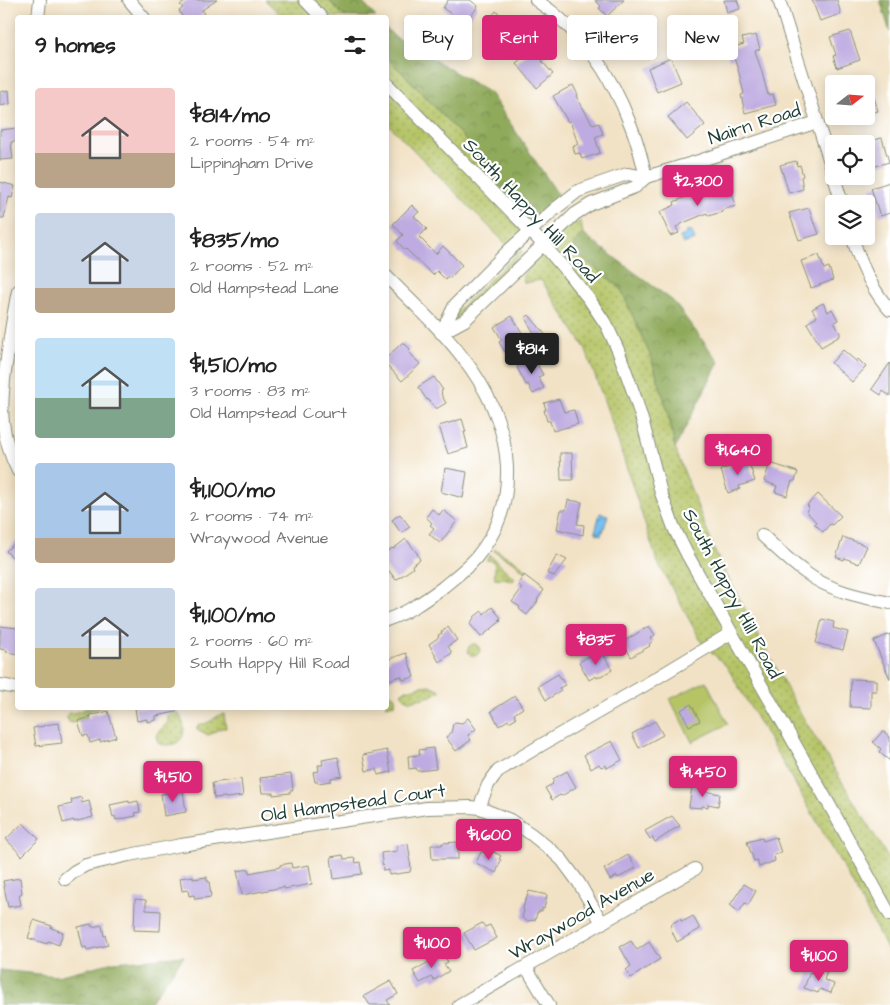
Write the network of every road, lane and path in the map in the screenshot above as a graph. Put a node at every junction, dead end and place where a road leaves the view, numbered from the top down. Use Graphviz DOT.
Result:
graph roads {
  1 [pos="40,0"];
  2 [pos="129,0"];
  3 [pos="305,0"];
  4 [pos="536,0"];
  5 [pos="779,0"];
  6 [pos="38,15"];
  7 [pos="142,15"];
  8 [pos="319,15"];
  9 [pos="389,86"];
  10 [pos="817,122"];
  11 [pos="825,147"];
  12 [pos="646,177"];
  13 [pos="530,231"];
  14 [pos="542,244"];
  15 [pos="855,245"];
  16 [pos="389,279"];
  17 [pos="15,307"];
  18 [pos="890,310"];
  19 [pos="441,333"];
  20 [pos="15,465"];
  21 [pos="762,535"];
  22 [pos="890,603"];
  23 [pos="389,619"];
  24 [pos="731,633"];
  25 [pos="0,685"];
  26 [pos="15,688"];
  27 [pos="480,808"];
  28 [pos="695,869"];
  29 [pos="65,879"];
  30 [pos="890,915"];
  31 [pos="602,923"];
  32 [pos="526,967"];
  33 [pos="460,1005"];
  34 [pos="549,1005"];
  1 -- 6 [label="street"];
  2 -- 7 [label="street"];
  3 -- 8 [label="street"];
  4 -- 12 [label="street"];
  5 -- 10 [label="street"];
  9 -- 13 [label="street, South Happy Hill Road"];
  10 -- 11 [label="street"];
  10 -- 12 [label="street, Nairn Road"];
  12 -- 13 [label="street, Nairn Road"];
  12 -- 14 [label="street, Nairn Road"];
  13 -- 14 [label="street, South Happy Hill Road"];
  13 -- 19 [label="street, Nairn Road"];
  14 -- 19 [label="street, Nairn Road"];
  14 -- 24 [label="street, South Happy Hill Road"];
  15 -- 18 [label="street"];
  16 -- 19 [label="street"];
  17 -- 20 [label="street"];
  19 -- 23 [label="street"];
  21 -- 22 [label="street"];
  24 -- 27 [label="street"];
  24 -- 30 [label="street, South Happy Hill Road"];
  25 -- 26 [label="street"];
  27 -- 29 [label="street, Old Hampstead Court"];
  27 -- 31 [label="street, Old Hampstead Court"];
  28 -- 31 [label="street, Wraywood Avenue"];
  31 -- 32 [label="street, Wraywood Avenue"];
  32 -- 33 [label="street, Wraywood Avenue"];
  32 -- 34 [label="street"];
}
